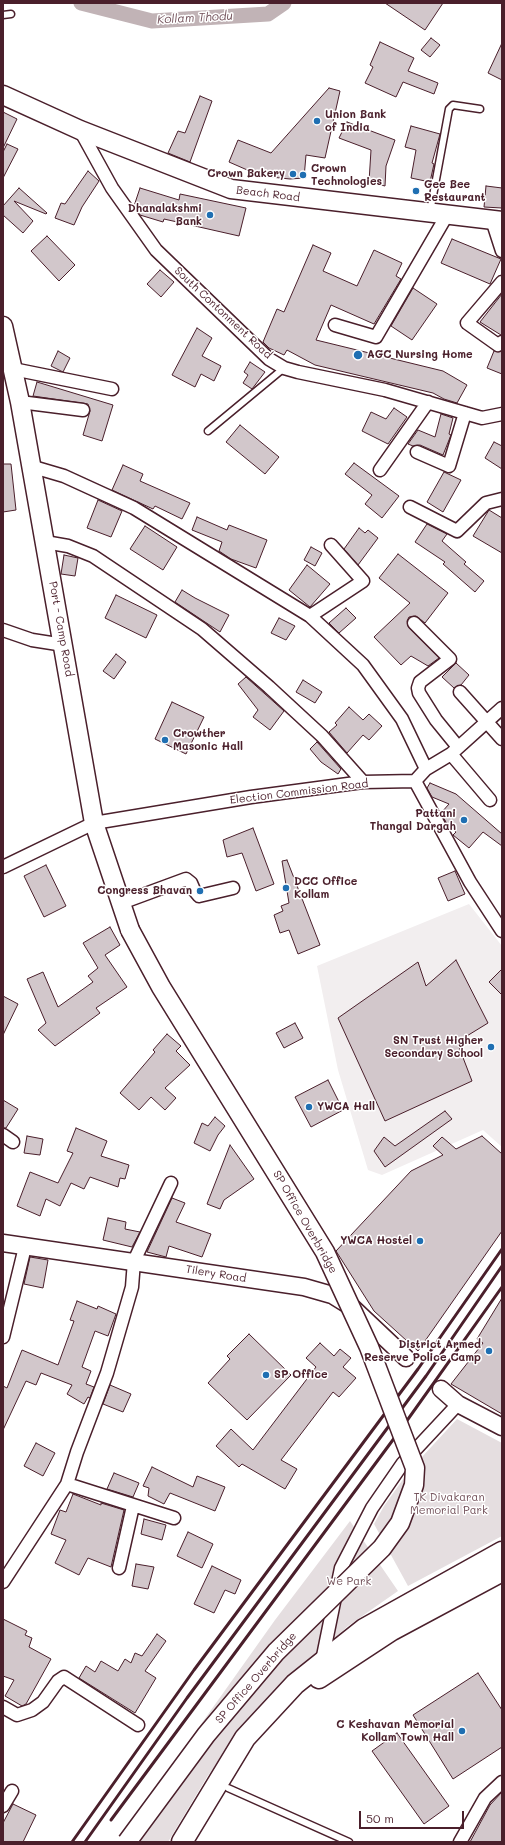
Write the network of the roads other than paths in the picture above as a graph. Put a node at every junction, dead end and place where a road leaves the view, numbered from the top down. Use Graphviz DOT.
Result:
graph roads {
  1 [pos="11,14"];
  2 [pos="3,15"];
  3 [pos="3,94"];
  4 [pos="480,109"];
  5 [pos="80,130"];
  6 [pos="438,214"];
  7 [pos="497,220"];
  8 [pos="502,251"];
  9 [pos="502,282"];
  10 [pos="336,325"];
  11 [pos="3,326"];
  12 [pos="502,342"];
  13 [pos="284,368"];
  14 [pos="13,369"];
  15 [pos="112,388"];
  16 [pos="20,402"];
  17 [pos="428,402"];
  18 [pos="83,410"];
  19 [pos="465,413"];
  20 [pos="502,414"];
  21 [pos="208,431"];
  22 [pos="416,452"];
  23 [pos="30,466"];
  24 [pos="380,470"];
  25 [pos="502,498"];
  26 [pos="410,507"];
  27 [pos="45,542"];
  28 [pos="331,545"];
  29 [pos="310,616"];
  30 [pos="414,623"];
  31 [pos="3,630"];
  32 [pos="64,644"];
  33 [pos="460,692"];
  34 [pos="502,708"];
  35 [pos="488,721"];
  36 [pos="502,739"];
  37 [pos="454,751"];
  38 [pos="426,769"];
  39 [pos="415,781"];
  40 [pos="363,782"];
  41 [pos="490,800"];
  42 [pos="94,823"];
  43 [pos="3,867"];
  44 [pos="233,888"];
  45 [pos="121,903"];
  46 [pos="130,930"];
  47 [pos="502,931"];
  48 [pos="171,1183"];
  49 [pos="3,1243"];
  50 [pos="25,1247"];
  51 [pos="134,1261"];
  52 [pos="3,1337"];
  53 [pos="406,1358"];
  54 [pos="441,1389"];
  55 [pos="458,1404"];
  56 [pos="502,1427"];
  57 [pos="67,1484"];
  58 [pos="133,1506"];
  59 [pos="174,1518"];
  60 [pos="502,1552"];
  61 [pos="119,1568"];
  62 [pos="502,1571"];
  63 [pos="3,1582"];
  64 [pos="322,1661"];
  65 [pos="3,1708"];
  66 [pos="138,1725"];
  67 [pos="502,1782"];
  68 [pos="228,1788"];
  69 [pos="12,1791"];
  70 [pos="3,1806"];
  71 [pos="127,1842"];
  72 [pos="182,1842"];
  73 [pos="194,1842"];
  74 [pos="349,1842"];
  75 [pos="460,1842"];
  1 -- 2 [label="lane"];
  3 -- 5 [label="main road, Beach Road"];
  4 -- 6 [label="lane"];
  5 -- 6 [label="main road, Beach Road"];
  5 -- 13 [label="street, South Contonment Road"];
  6 -- 7 [label="main road, Beach Road"];
  6 -- 10 [label="street"];
  7 -- 8 [label="street"];
  9 -- 12 [label="street"];
  11 -- 14 [label="main road, Port - Camp Road"];
  13 -- 17 [label="street, South Contonment Road"];
  13 -- 21 [label="lane"];
  14 -- 15 [label="street"];
  14 -- 16 [label="main road, Port - Camp Road"];
  16 -- 18 [label="street"];
  16 -- 23 [label="main road, Port - Camp Road"];
  17 -- 19 [label="street, South Contonment Road"];
  17 -- 24 [label="street"];
  19 -- 20 [label="street, South Contonment Road"];
  19 -- 22 [label="street"];
  23 -- 27 [label="main road, Port - Camp Road"];
  23 -- 29 [label="street"];
  25 -- 26 [label="street"];
  27 -- 32 [label="main road, Port - Camp Road"];
  27 -- 40 [label="street"];
  28 -- 29 [label="street"];
  29 -- 38 [label="street"];
  30 -- 37 [label="street"];
  31 -- 32 [label="street"];
  32 -- 42 [label="main road, Port - Camp Road"];
  33 -- 35 [label="street"];
  34 -- 35 [label="street"];
  35 -- 36 [label="street"];
  35 -- 37 [label="street"];
  37 -- 38 [label="street"];
  37 -- 41 [label="street"];
  38 -- 39 [label="street"];
  39 -- 40 [label="street, Election Commission Road"];
  39 -- 47 [label="street"];
  40 -- 42 [label="street, Election Commission Road"];
  42 -- 43 [label="street, Election Commission Road"];
  42 -- 45 [label="main road, Port - Camp Road"];
  44 -- 45 [label="street"];
  45 -- 46 [label="main road, Port - Camp Road"];
  46 -- 71 [label="main road, SP Office Overbridge, bridge"];
  48 -- 51 [label="street"];
  49 -- 50 [label="street, Tilery Road"];
  50 -- 51 [label="street, Tilery Road"];
  50 -- 52 [label="street"];
  51 -- 53 [label="street, Tilery Road"];
  51 -- 57 [label="street"];
  54 -- 55 [label="street"];
  55 -- 56 [label="street"];
  55 -- 64 [label="street"];
  57 -- 58 [label="street"];
  57 -- 63 [label="street"];
  58 -- 59 [label="street"];
  58 -- 61 [label="street"];
  60 -- 64 [label="main road"];
  62 -- 68 [label="main road"];
  64 -- 72 [label="main road"];
  65 -- 66 [label="street"];
  67 -- 75 [label="street"];
  68 -- 73 [label="main road"];
  68 -- 74 [label="lane"];
  69 -- 70 [label="street"];
}
